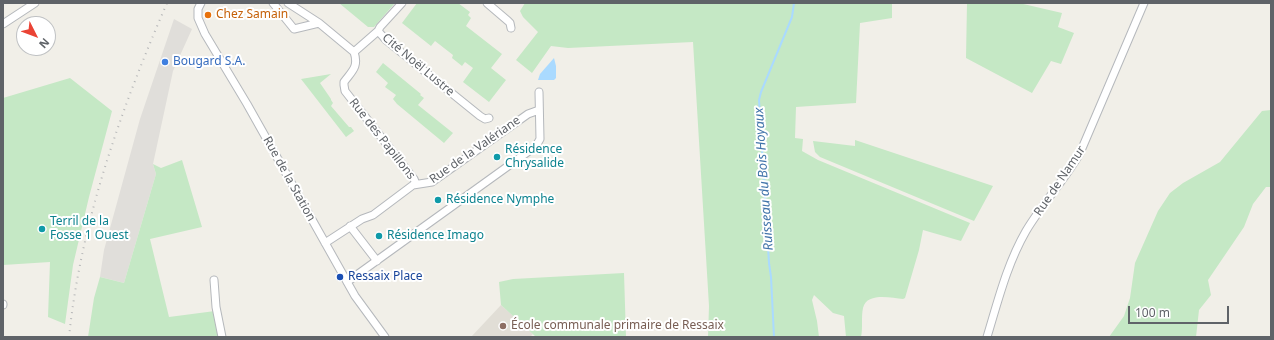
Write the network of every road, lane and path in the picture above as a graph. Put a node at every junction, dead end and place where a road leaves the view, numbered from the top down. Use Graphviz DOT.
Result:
graph roads {
  1 [pos="34,3"];
  2 [pos="201,3"];
  3 [pos="273,3"];
  4 [pos="288,3"];
  5 [pos="402,3"];
  6 [pos="487,3"];
  7 [pos="1144,3"];
  8 [pos="318,23"];
  9 [pos="3,24"];
  10 [pos="511,28"];
  11 [pos="378,31"];
  12 [pos="354,52"];
  13 [pos="539,92"];
  14 [pos="539,110"];
  15 [pos="489,118"];
  16 [pos="416,184"];
  17 [pos="350,226"];
  18 [pos="325,244"];
  19 [pos="377,261"];
  20 [pos="214,280"];
  21 [pos="347,282"];
  22 [pos="222,337"];
  23 [pos="385,337"];
  24 [pos="987,337"];
  1 -- 9 [label="street"];
  2 -- 18 [label="street, Rue de la Station"];
  3 -- 8 [label="street"];
  4 -- 8 [label="street"];
  5 -- 11 [label="street, Cité Noël Lustre"];
  6 -- 10 [label="street"];
  7 -- 24 [label="street, Rue de Namur"];
  8 -- 12 [label="street"];
  11 -- 12 [label="street"];
  11 -- 15 [label="street, Cité Noël Lustre"];
  12 -- 16 [label="street, Rue des Papillons"];
  13 -- 14 [label="street, Rue de la Valériane"];
  14 -- 16 [label="street, Rue de la Valériane"];
  14 -- 19 [label="street, Rue de la Valériane"];
  16 -- 17 [label="street, Rue de la Valériane"];
  17 -- 18 [label="street, Rue de la Valériane"];
  17 -- 19 [label="street"];
  18 -- 21 [label="street, Rue de la Station"];
  19 -- 21 [label="street, Rue de la Valériane"];
  20 -- 22 [label="street"];
  21 -- 23 [label="street, Rue de la Station"];
}
